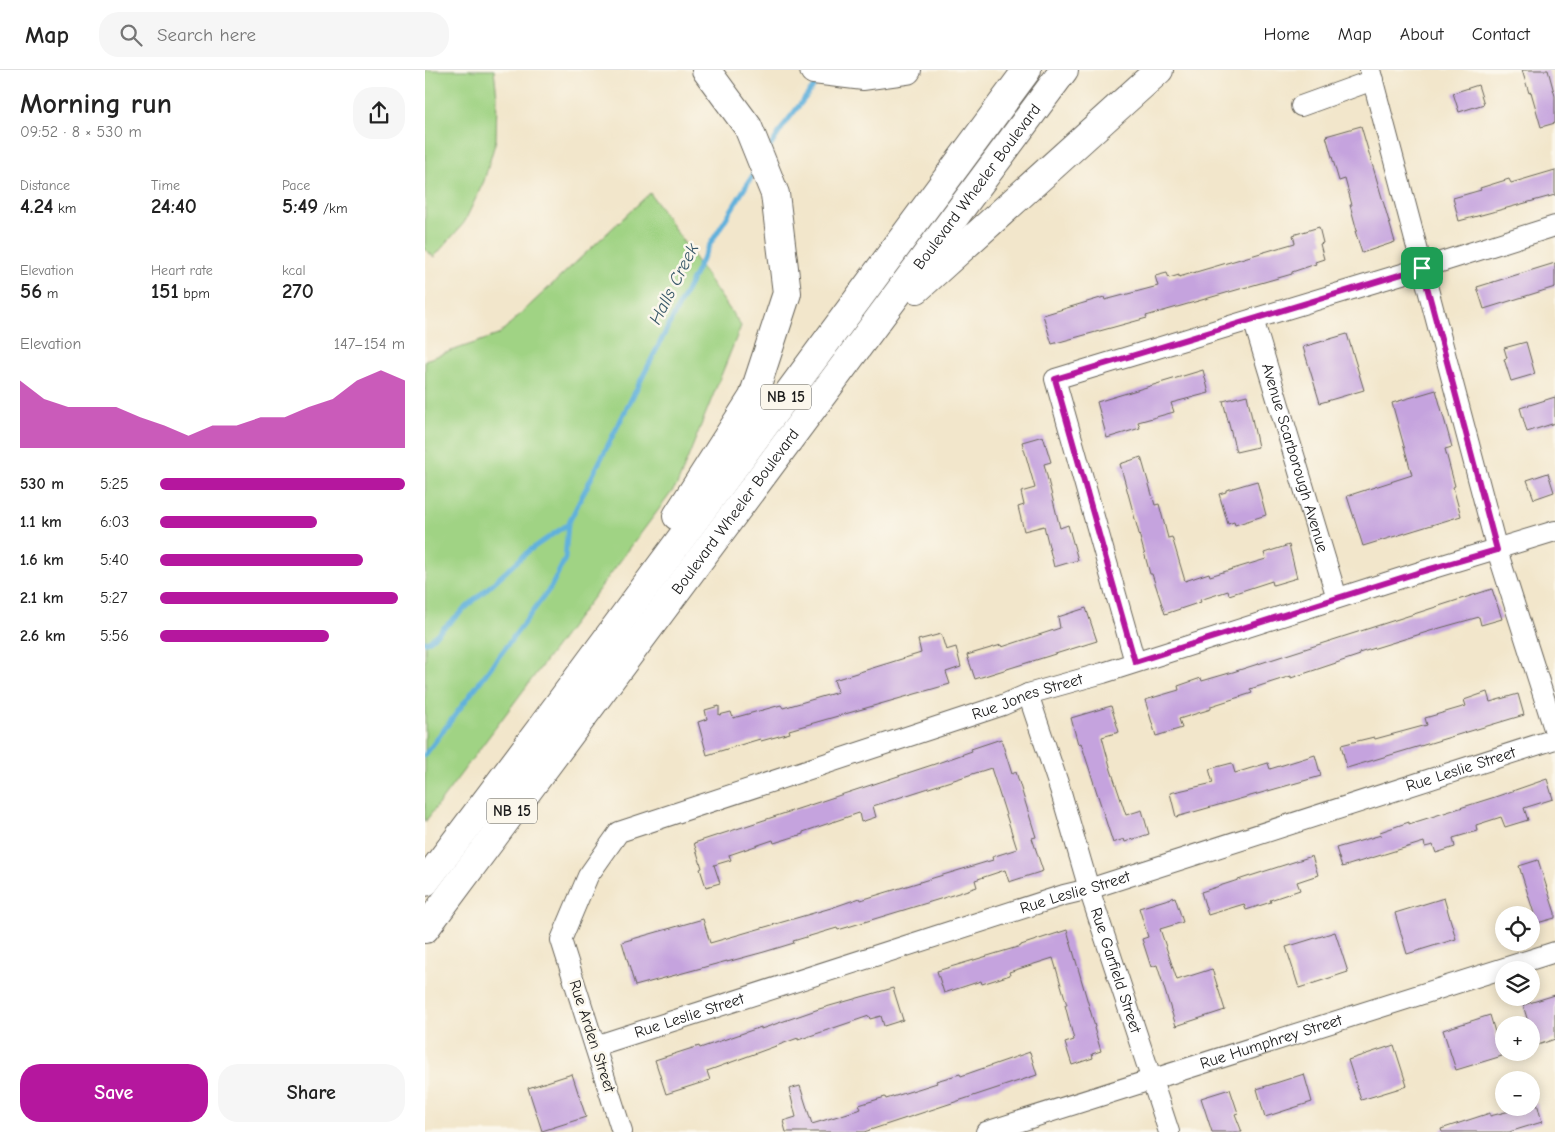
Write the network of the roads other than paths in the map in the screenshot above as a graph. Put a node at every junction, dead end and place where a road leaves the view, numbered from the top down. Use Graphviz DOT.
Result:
graph roads {
  1 [pos="706,70"];
  2 [pos="814,70"];
  3 [pos="907,70"];
  4 [pos="1027,70"];
  5 [pos="1064,70"];
  6 [pos="1159,70"];
  7 [pos="1372,75"];
  8 [pos="1301,106"];
  9 [pos="1555,226"];
  10 [pos="1422,268"];
  11 [pos="1253,318"];
  12 [pos="1555,531"];
  13 [pos="1497,550"];
  14 [pos="1337,598"];
  15 [pos="1135,662"];
  16 [pos="600,693"];
  17 [pos="1028,694"];
  18 [pos="544,724"];
  19 [pos="1555,732"];
  20 [pos="1555,739"];
  21 [pos="425,882"];
  22 [pos="1089,889"];
  23 [pos="425,929"];
  24 [pos="561,940"];
  25 [pos="1555,952"];
  26 [pos="595,1046"];
  27 [pos="1152,1078"];
  28 [pos="622,1132"];
  29 [pos="986,1132"];
  30 [pos="1169,1132"];
  1 -- 18 [label="highway"];
  2 -- 3 [label="highway"];
  4 -- 18 [label="highway, Boulevard Wheeler Boulevard / NB 15"];
  5 -- 16 [label="highway, Boulevard Wheeler Boulevard / NB 15"];
  6 -- 16 [label="highway"];
  7 -- 8 [label="street"];
  7 -- 10 [label="street"];
  9 -- 10 [label="street"];
  10 -- 11 [label="street"];
  10 -- 13 [label="street"];
  11 -- 14 [label="street, Avenue Scarborough Avenue"];
  11 -- 15 [label="street"];
  12 -- 13 [label="street, Rue Jones Street"];
  13 -- 14 [label="street, Rue Jones Street"];
  13 -- 19 [label="street"];
  14 -- 15 [label="street, Rue Jones Street"];
  15 -- 17 [label="street, Rue Jones Street"];
  16 -- 23 [label="highway, Boulevard Wheeler Boulevard / NB 15"];
  17 -- 22 [label="street, Rue Garfield Street"];
  17 -- 24 [label="street, Rue Jones Street"];
  18 -- 21 [label="highway, Boulevard Wheeler Boulevard / NB 15"];
  20 -- 22 [label="street, Rue Leslie Street"];
  22 -- 26 [label="street, Rue Leslie Street"];
  22 -- 27 [label="street, Rue Garfield Street"];
  24 -- 26 [label="street, Rue Arden Street"];
  25 -- 27 [label="street, Rue Humphrey Street"];
  26 -- 28 [label="street, Rue Arden Street"];
  27 -- 29 [label="street, Rue Humphrey Street"];
  27 -- 30 [label="street, Rue Garfield Street"];
}
